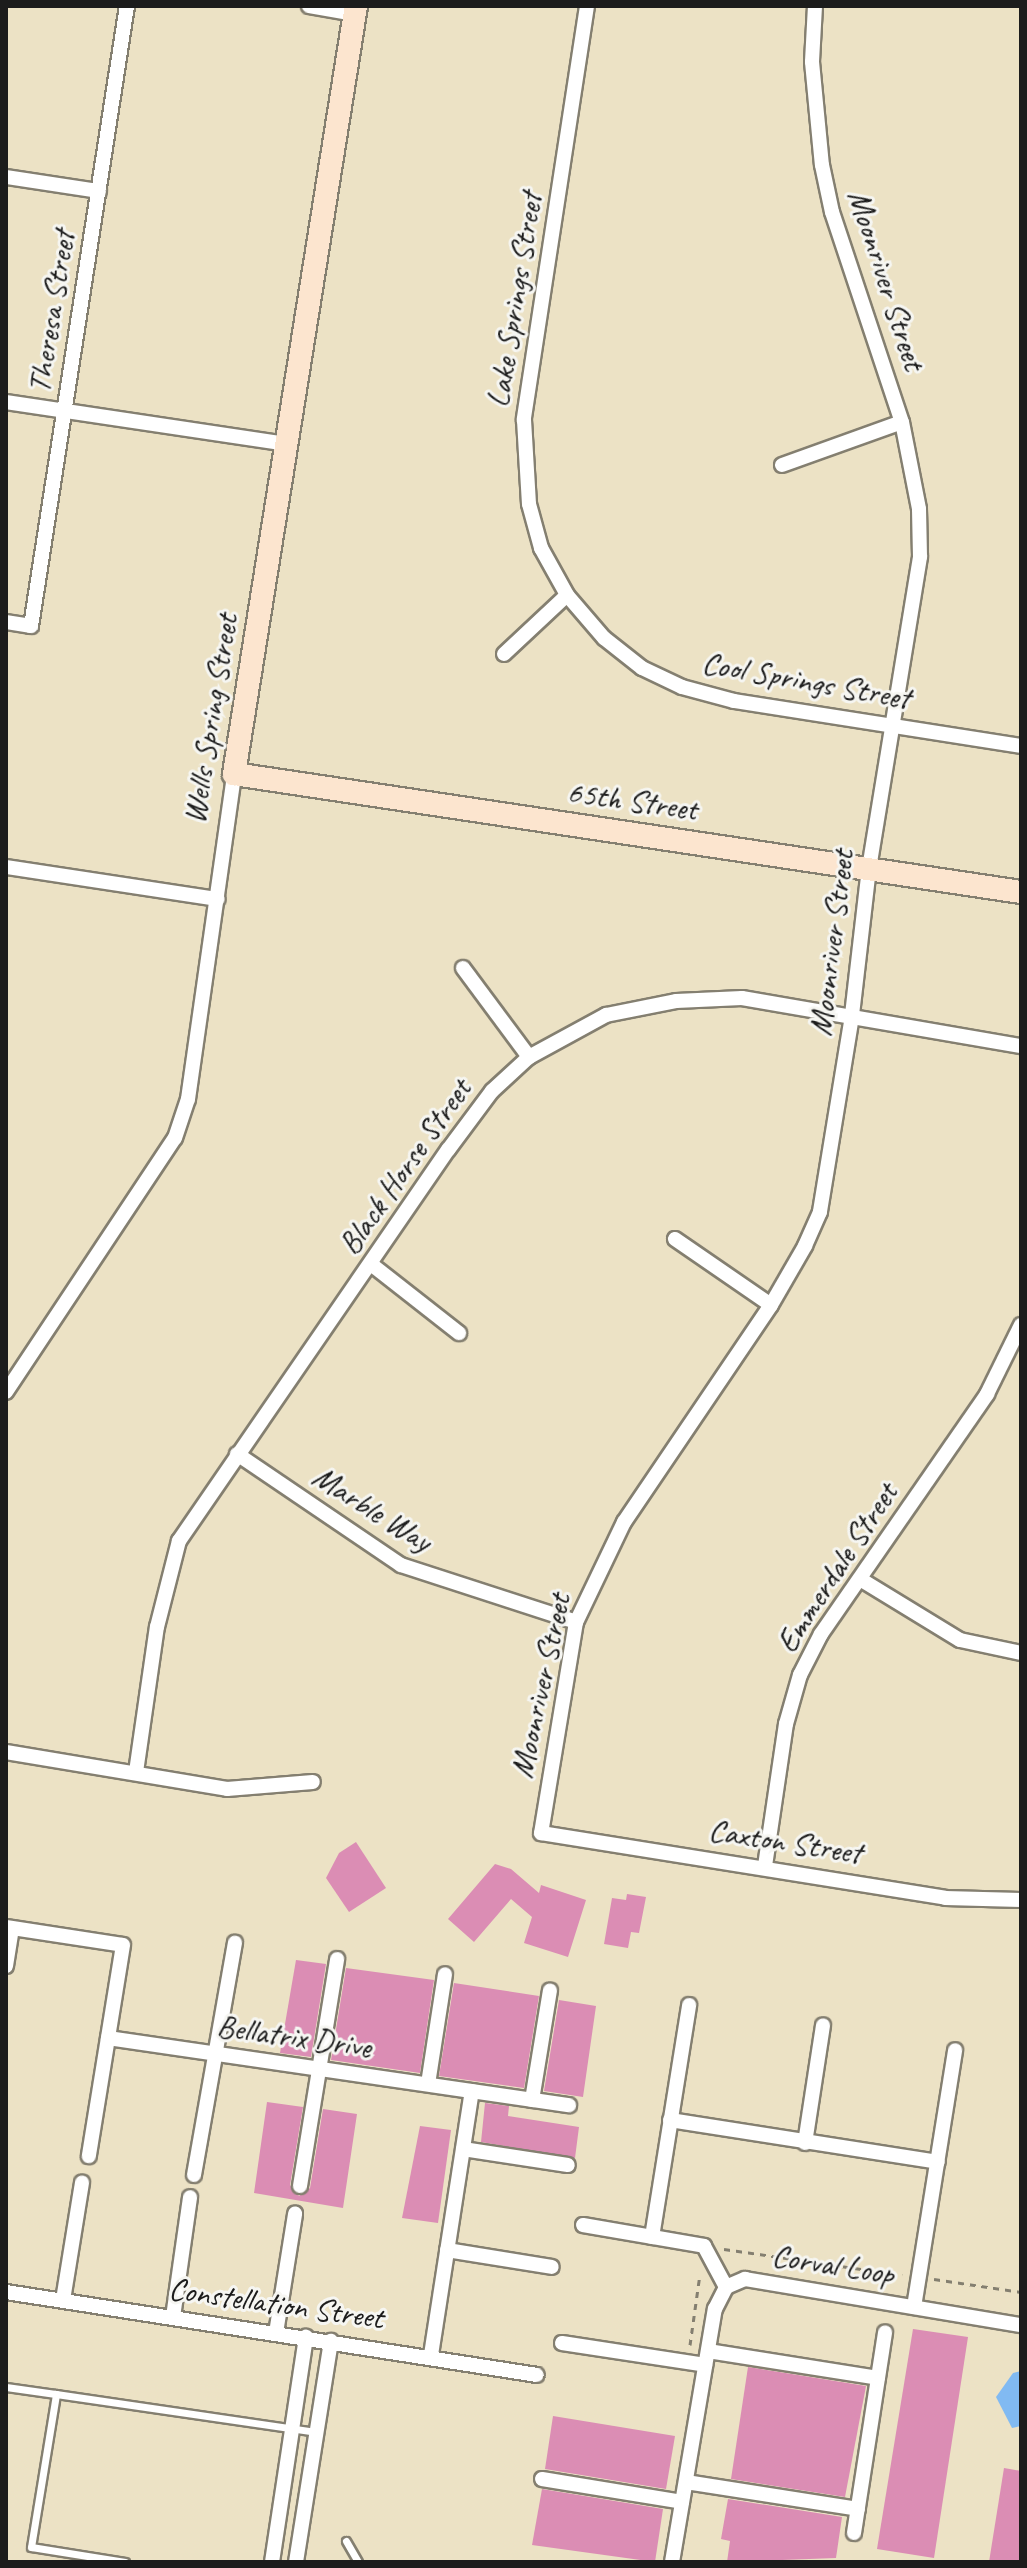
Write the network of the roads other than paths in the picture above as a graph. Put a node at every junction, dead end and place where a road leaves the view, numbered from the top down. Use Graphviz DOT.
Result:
graph roads {
  1 [pos="127,6"];
  2 [pos="309,6"];
  3 [pos="587,6"];
  4 [pos="815,6"];
  5 [pos="355,10"];
  6 [pos="6,177"];
  7 [pos="99,191"];
  8 [pos="6,402"];
  9 [pos="66,411"];
  10 [pos="902,422"];
  11 [pos="286,444"];
  12 [pos="782,465"];
  13 [pos="567,595"];
  14 [pos="6,622"];
  15 [pos="504,654"];
  16 [pos="891,726"];
  17 [pos="1021,746"];
  18 [pos="234,774"];
  19 [pos="6,867"];
  20 [pos="869,868"];
  21 [pos="1021,892"];
  22 [pos="218,899"];
  23 [pos="463,968"];
  24 [pos="852,1016"];
  25 [pos="1021,1046"];
  26 [pos="529,1057"];
  27 [pos="675,1239"];
  28 [pos="371,1264"];
  29 [pos="771,1305"];
  30 [pos="1021,1325"];
  31 [pos="459,1333"];
  32 [pos="6,1392"];
  33 [pos="237,1454"];
  34 [pos="860,1579"];
  35 [pos="576,1622"];
  36 [pos="1021,1653"];
  37 [pos="6,1752"];
  38 [pos="136,1772"];
  39 [pos="313,1782"];
  40 [pos="541,1833"];
  41 [pos="765,1866"];
  42 [pos="1021,1900"];
  43 [pos="9,1928"];
  44 [pos="235,1943"];
  45 [pos="337,1959"];
  46 [pos="6,1966"];
  47 [pos="445,1974"];
  48 [pos="550,1990"];
  49 [pos="689,2005"];
  50 [pos="823,2025"];
  51 [pos="108,2038"];
  52 [pos="955,2050"];
  53 [pos="218,2054"];
  54 [pos="319,2069"];
  55 [pos="428,2084"];
  56 [pos="472,2091"];
  57 [pos="532,2100"];
  58 [pos="569,2105"];
  59 [pos="670,2120"];
  60 [pos="805,2143"];
  61 [pos="463,2149"];
  62 [pos="89,2156"];
  63 [pos="938,2162"];
  64 [pos="568,2165"];
  65 [pos="194,2175"];
  66 [pos="82,2183"];
  67 [pos="300,2186"];
  68 [pos="190,2197"];
  69 [pos="295,2214"];
  70 [pos="583,2225"];
  71 [pos="652,2237"];
  72 [pos="447,2250"];
  73 [pos="552,2267"];
  74 [pos="726,2287"];
  75 [pos="6,2292"];
  76 [pos="63,2300"];
  77 [pos="914,2307"];
  78 [pos="173,2317"];
  79 [pos="1021,2325"];
  80 [pos="885,2332"];
  81 [pos="276,2333"];
  82 [pos="306,2337"];
  83 [pos="331,2341"];
  84 [pos="562,2343"];
  85 [pos="431,2355"];
  86 [pos="706,2358"];
  87 [pos="537,2375"];
  88 [pos="878,2378"];
  89 [pos="6,2387"];
  90 [pos="56,2394"];
  91 [pos="292,2428"];
  92 [pos="317,2432"];
  93 [pos="542,2479"];
  94 [pos="686,2482"];
  95 [pos="682,2502"];
  96 [pos="858,2509"];
  97 [pos="854,2533"];
  98 [pos="346,2541"];
  99 [pos="125,2562"];
  100 [pos="272,2562"];
  101 [pos="296,2562"];
  102 [pos="358,2562"];
  103 [pos="672,2562"];
  1 -- 7 [label="street, Theresa Street"];
  2 -- 5 [label="street"];
  3 -- 13 [label="street, Lake Springs Street"];
  4 -- 10 [label="street, Moonriver Street"];
  5 -- 11 [label="street, Wells Spring Street"];
  6 -- 7 [label="street"];
  7 -- 9 [label="street, Theresa Street"];
  8 -- 9 [label="street"];
  9 -- 11 [label="street"];
  9 -- 14 [label="street, Theresa Street"];
  10 -- 12 [label="street"];
  10 -- 16 [label="street, Moonriver Street"];
  11 -- 18 [label="street, Wells Spring Street"];
  13 -- 15 [label="street"];
  13 -- 16 [label="street, Cool Springs Street"];
  16 -- 17 [label="street, Cool Springs Street"];
  16 -- 20 [label="street, Moonriver Street"];
  18 -- 20 [label="street, 65th Street"];
  18 -- 22 [label="street, Wells Spring Street"];
  19 -- 22 [label="street"];
  20 -- 21 [label="street, 65th Street"];
  20 -- 24 [label="street, Moonriver Street"];
  22 -- 32 [label="street, Wells Spring Street"];
  23 -- 26 [label="street"];
  24 -- 25 [label="street, Black Horse Street"];
  24 -- 26 [label="street, Black Horse Street"];
  24 -- 29 [label="street, Moonriver Street"];
  26 -- 28 [label="street, Black Horse Street"];
  27 -- 29 [label="street"];
  28 -- 31 [label="street"];
  28 -- 33 [label="street, Black Horse Street"];
  29 -- 35 [label="street, Moonriver Street"];
  30 -- 34 [label="street, Emmerdale Street"];
  33 -- 35 [label="street, Marble Way"];
  33 -- 38 [label="street, Black Horse Street"];
  34 -- 36 [label="street"];
  34 -- 41 [label="street, Emmerdale Street"];
  35 -- 40 [label="street, Moonriver Street"];
  37 -- 38 [label="street"];
  38 -- 39 [label="street"];
  40 -- 41 [label="street, Caxton Street"];
  41 -- 42 [label="street, Caxton Street"];
  43 -- 46 [label="street"];
  43 -- 51 [label="street"];
  44 -- 53 [label="street"];
  45 -- 54 [label="street"];
  47 -- 55 [label="street"];
  48 -- 57 [label="street"];
  49 -- 59 [label="street"];
  50 -- 60 [label="street"];
  51 -- 53 [label="street, Bellatrix Drive"];
  51 -- 62 [label="street"];
  52 -- 63 [label="street"];
  53 -- 54 [label="street, Bellatrix Drive"];
  53 -- 65 [label="street"];
  54 -- 55 [label="street, Bellatrix Drive"];
  54 -- 67 [label="street"];
  55 -- 56 [label="street, Bellatrix Drive"];
  56 -- 57 [label="street, Bellatrix Drive"];
  56 -- 61 [label="street"];
  57 -- 58 [label="street, Bellatrix Drive"];
  59 -- 60 [label="street"];
  59 -- 71 [label="street"];
  60 -- 63 [label="street"];
  61 -- 64 [label="street"];
  61 -- 72 [label="street"];
  63 -- 77 [label="street"];
  66 -- 76 [label="street"];
  68 -- 78 [label="street"];
  69 -- 81 [label="street"];
  70 -- 71 [label="street"];
  71 -- 74 [label="street"];
  72 -- 73 [label="street"];
  72 -- 85 [label="street"];
  74 -- 77 [label="street, Corval Loop"];
  74 -- 86 [label="street, Corval Loop"];
  75 -- 76 [label="street, Constellation Street"];
  76 -- 78 [label="street, Constellation Street"];
  77 -- 79 [label="street, Corval Loop"];
  78 -- 81 [label="street, Constellation Street"];
  80 -- 88 [label="street"];
  81 -- 82 [label="street, Constellation Street"];
  82 -- 83 [label="street, Constellation Street"];
  82 -- 91 [label="street"];
  83 -- 85 [label="street, Constellation Street"];
  83 -- 92 [label="street"];
  84 -- 86 [label="street"];
  85 -- 87 [label="street, Constellation Street"];
  86 -- 88 [label="street"];
  86 -- 94 [label="street, Corval Loop"];
  88 -- 96 [label="street"];
  89 -- 90 [label="lane"];
  90 -- 91 [label="lane"];
  90 -- 99 [label="lane"];
  91 -- 92 [label="lane"];
  91 -- 100 [label="street"];
  92 -- 101 [label="street"];
  93 -- 95 [label="street"];
  94 -- 95 [label="street, Corval Loop"];
  94 -- 96 [label="street"];
  95 -- 103 [label="street, Corval Loop"];
  96 -- 97 [label="street"];
  98 -- 102 [label="lane"];
}
